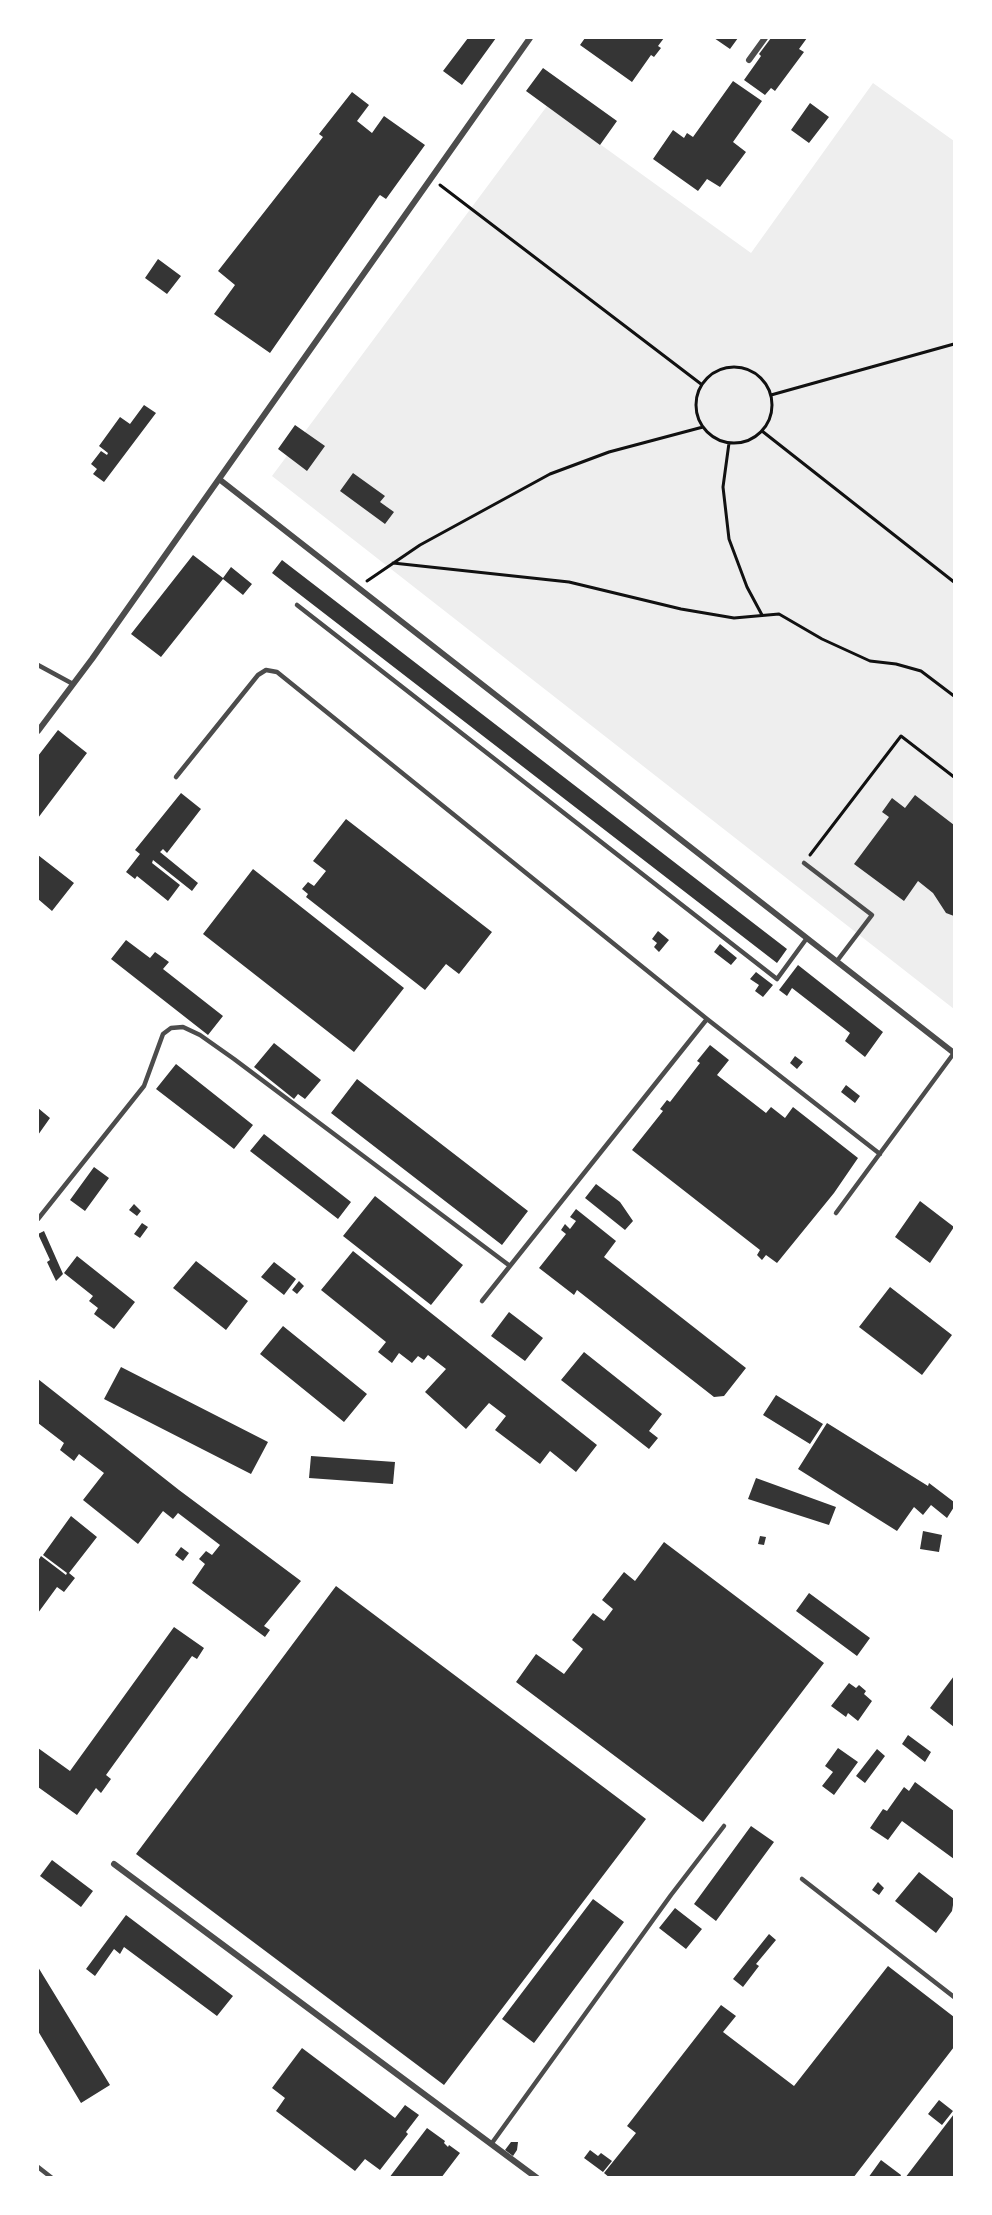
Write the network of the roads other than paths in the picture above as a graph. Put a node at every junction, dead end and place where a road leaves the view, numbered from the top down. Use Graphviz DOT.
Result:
graph roads {
  1 [pos="530,38"];
  2 [pos="765,38"];
  3 [pos="749,60"];
  4 [pos="219,479"];
  5 [pos="297,605"];
  6 [pos="38,665"];
  7 [pos="73,684"];
  8 [pos="38,730"];
  9 [pos="176,777"];
  10 [pos="804,863"];
  11 [pos="807,938"];
  12 [pos="837,961"];
  13 [pos="707,1019"];
  14 [pos="954,1053"];
  15 [pos="880,1154"];
  16 [pos="836,1213"];
  17 [pos="38,1219"];
  18 [pos="510,1266"];
  19 [pos="482,1301"];
  20 [pos="724,1826"];
  21 [pos="114,1864"];
  22 [pos="802,1879"];
  23 [pos="954,1997"];
  24 [pos="492,2142"];
  25 [pos="38,2167"];
  26 [pos="52,2178"];
  27 [pos="537,2178"];
  1 -- 4 [label="street"];
  2 -- 3 [label="street"];
  4 -- 7 [label="street"];
  4 -- 11 [label="street"];
  5 -- 11 [label="lane"];
  6 -- 7 [label="lane"];
  7 -- 8 [label="street"];
  9 -- 13 [label="lane"];
  10 -- 12 [label="lane"];
  11 -- 12 [label="street"];
  12 -- 14 [label="street"];
  13 -- 15 [label="lane"];
  13 -- 18 [label="lane"];
  14 -- 15 [label="lane"];
  15 -- 16 [label="lane"];
  17 -- 18 [label="lane"];
  18 -- 19 [label="lane"];
  20 -- 24 [label="lane"];
  21 -- 24 [label="street"];
  22 -- 23 [label="lane"];
  24 -- 27 [label="street"];
  25 -- 26 [label="lane"];
}
